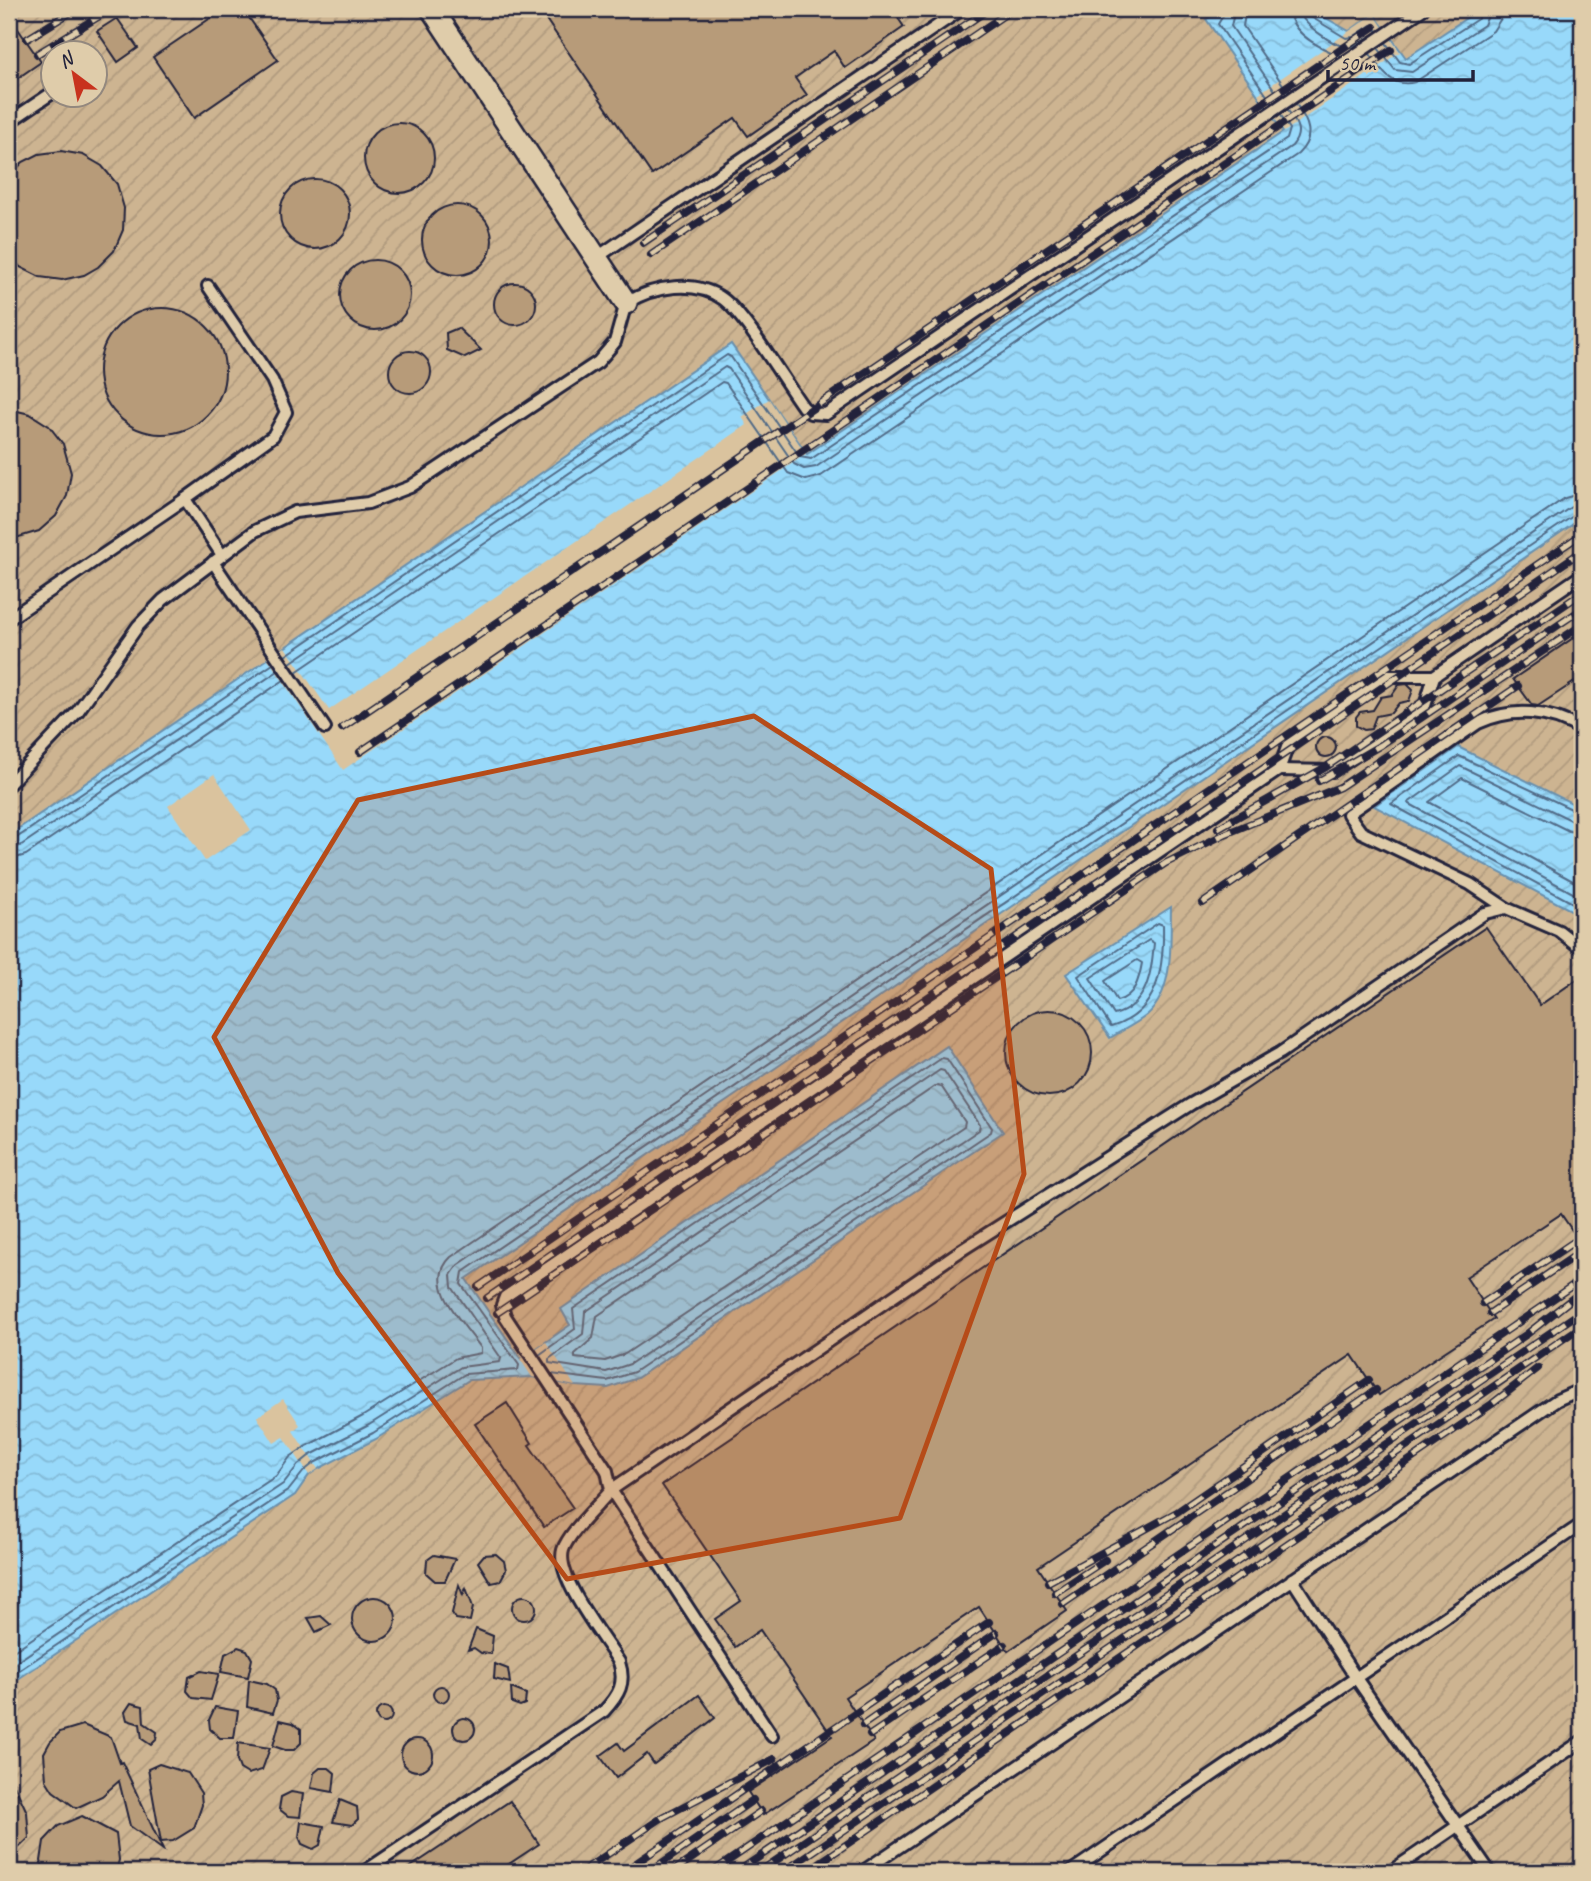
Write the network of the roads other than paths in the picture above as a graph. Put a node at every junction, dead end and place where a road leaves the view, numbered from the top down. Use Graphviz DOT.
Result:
graph roads {
  1 [pos="432,9"];
  2 [pos="962,9"];
  3 [pos="1423,9"];
  4 [pos="38,102"];
  5 [pos="9,122"];
  6 [pos="596,258"];
  7 [pos="208,286"];
  8 [pos="626,303"];
  9 [pos="185,499"];
  10 [pos="218,559"];
  11 [pos="1582,575"];
  12 [pos="9,619"];
  13 [pos="1434,676"];
  14 [pos="326,728"];
  15 [pos="1582,730"];
  16 [pos="1279,770"];
  17 [pos="9,784"];
  18 [pos="1506,908"];
  19 [pos="1582,948"];
  20 [pos="1582,1389"];
  21 [pos="611,1490"];
  22 [pos="1582,1524"];
  23 [pos="1292,1579"];
  24 [pos="1356,1678"];
  25 [pos="772,1736"];
  26 [pos="1582,1741"];
  27 [pos="1458,1825"];
  28 [pos="1582,1866"];
  29 [pos="364,1872"];
  30 [pos="862,1872"];
  31 [pos="1070,1872"];
  32 [pos="1390,1872"];
  33 [pos="1490,1872"];
  34 [pos="1573,1872"];
  1 -- 6 [label="street"];
  2 -- 6 [label="lane"];
  3 -- 8 [label="lane"];
  4 -- 5 [label="lane"];
  6 -- 8 [label="street"];
  7 -- 9 [label="lane"];
  8 -- 10 [label="lane"];
  9 -- 10 [label="lane"];
  9 -- 12 [label="lane"];
  10 -- 14 [label="lane"];
  10 -- 17 [label="lane"];
  11 -- 13 [label="lane"];
  13 -- 16 [label="lane"];
  13 -- 16 [label="lane"];
  15 -- 18 [label="lane"];
  16 -- 21 [label="lane"];
  18 -- 19 [label="lane"];
  18 -- 21 [label="lane"];
  20 -- 23 [label="lane"];
  21 -- 25 [label="lane"];
  21 -- 29 [label="lane"];
  22 -- 24 [label="lane"];
  23 -- 24 [label="lane"];
  23 -- 30 [label="lane"];
  24 -- 27 [label="lane"];
  24 -- 31 [label="lane"];
  26 -- 27 [label="lane"];
  27 -- 32 [label="lane"];
  27 -- 33 [label="lane"];
  28 -- 34 [label="lane"];
}
